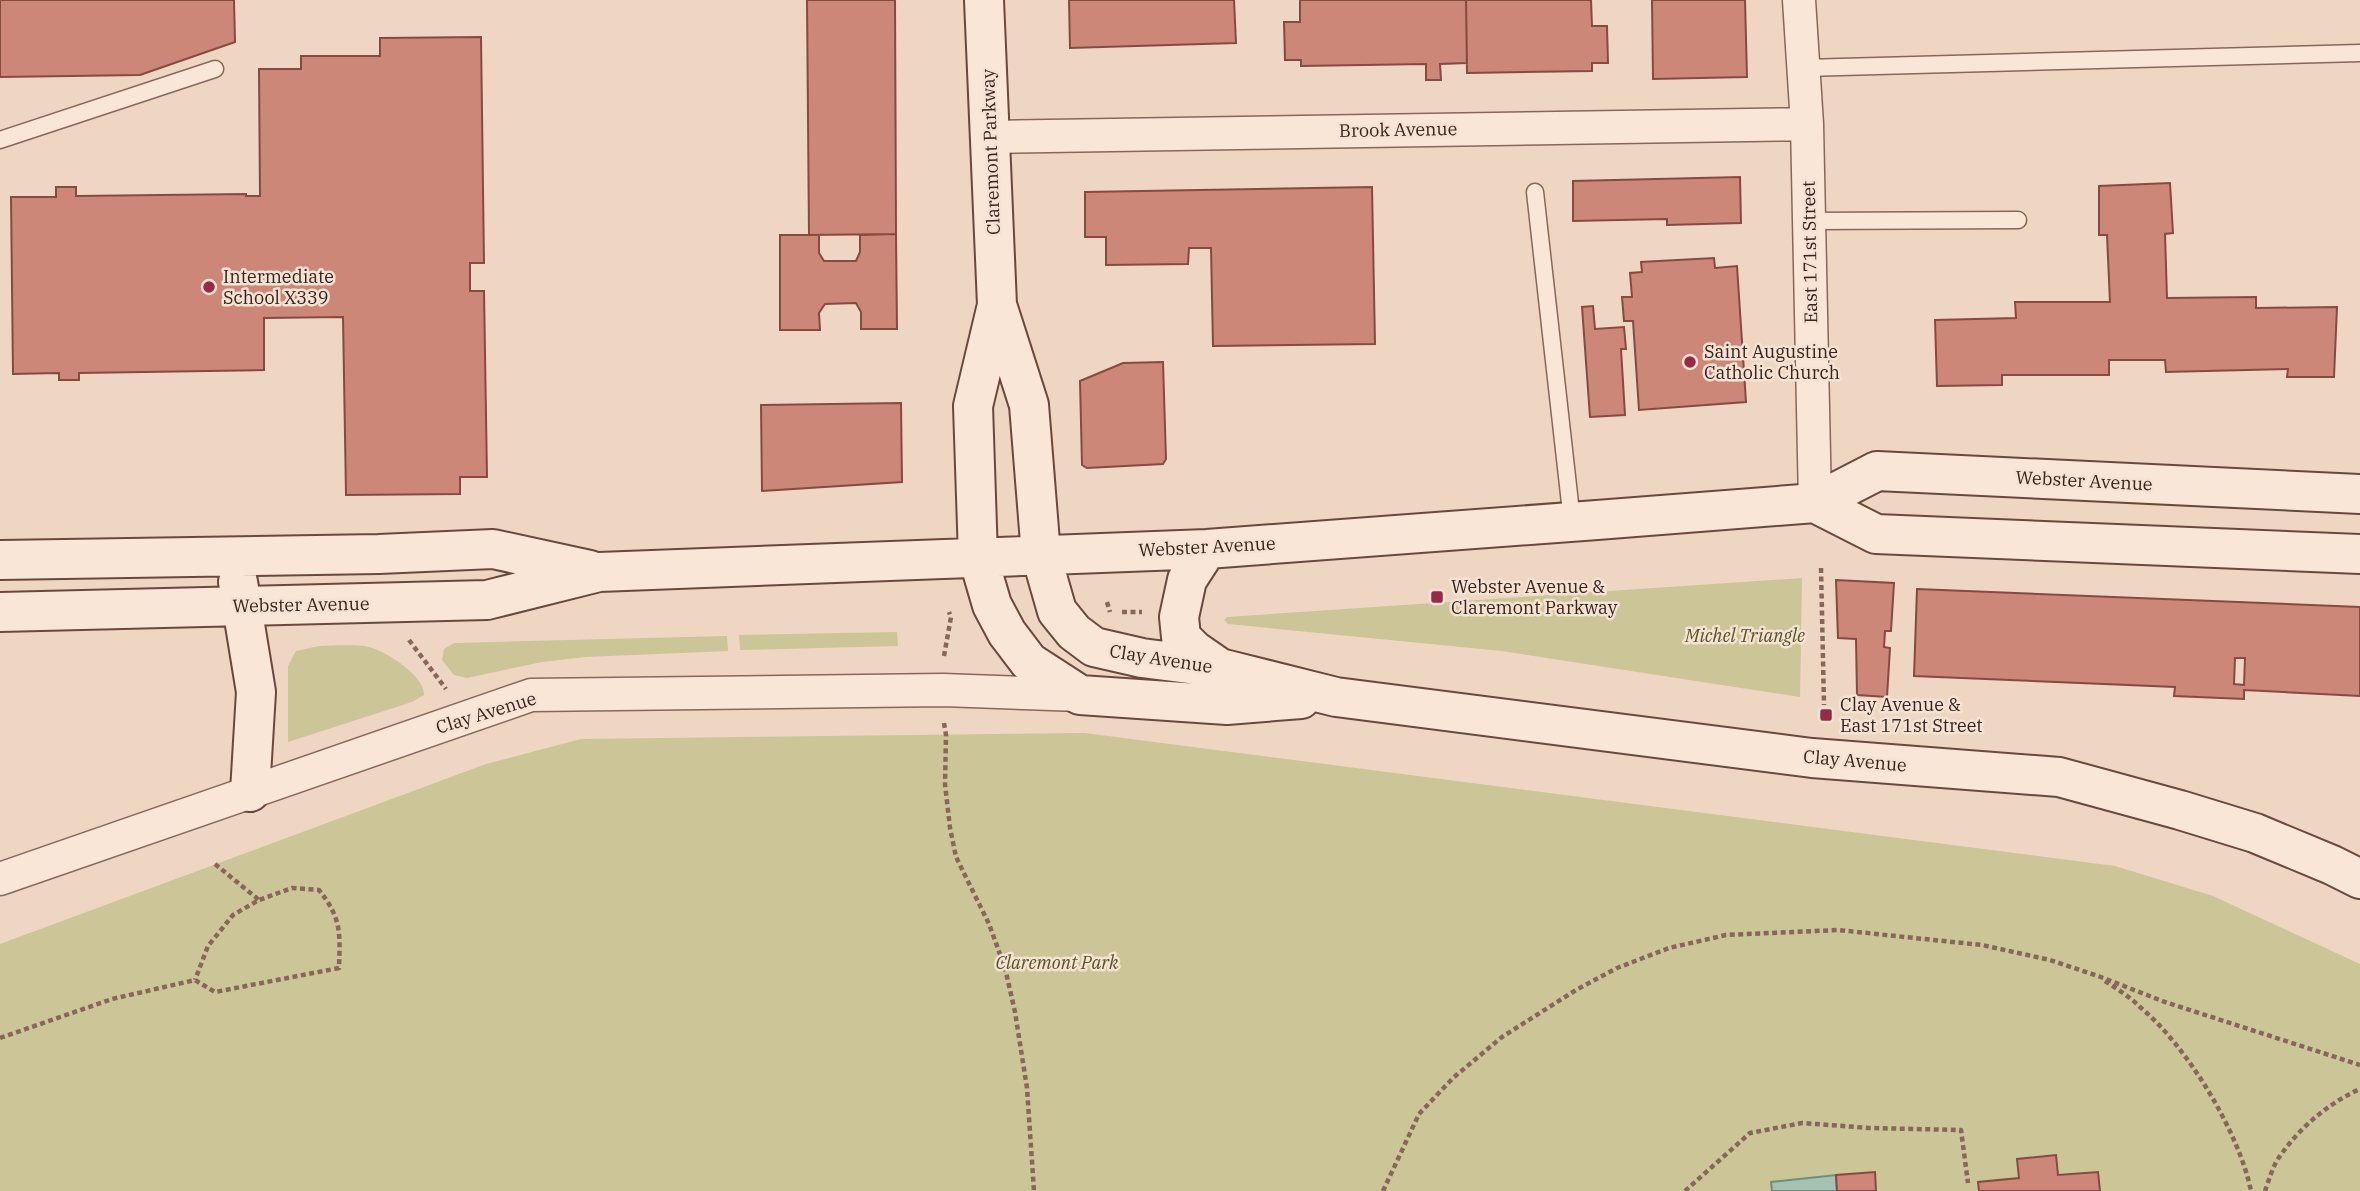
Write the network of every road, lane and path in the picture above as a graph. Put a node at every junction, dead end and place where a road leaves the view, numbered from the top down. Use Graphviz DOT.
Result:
graph roads {
  1 [pos="984,0"];
  2 [pos="1799,0"];
  3 [pos="2360,53"];
  4 [pos="1804,68"];
  5 [pos="215,69"];
  6 [pos="1807,124"];
  7 [pos="990,136"];
  8 [pos="0,140"];
  9 [pos="1535,192"];
  10 [pos="2018,220"];
  11 [pos="1809,221"];
  12 [pos="998,304"];
  13 [pos="2360,494"];
  14 [pos="1815,503"];
  15 [pos="1572,521"];
  16 [pos="1207,549"];
  17 [pos="2360,554"];
  18 [pos="233,555"];
  19 [pos="1041,555"];
  20 [pos="978,557"];
  21 [pos="0,560"];
  22 [pos="1821,568"];
  23 [pos="599,572"];
  24 [pos="243,607"];
  25 [pos="0,612"];
  26 [pos="949,612"];
  27 [pos="407,639"];
  28 [pos="942,668"];
  29 [pos="1220,668"];
  30 [pos="449,692"];
  31 [pos="1080,695"];
  32 [pos="1336,697"];
  33 [pos="1824,705"];
  34 [pos="943,720"];
  35 [pos="250,792"];
  36 [pos="215,864"];
  37 [pos="0,879"];
  38 [pos="2360,879"];
  39 [pos="259,900"];
  40 [pos="2098,975"];
  41 [pos="195,980"];
  42 [pos="0,1038"];
  43 [pos="2360,1065"];
  44 [pos="2360,1089"];
  45 [pos="1968,1183"];
  46 [pos="1034,1191"];
  47 [pos="1383,1191"];
  48 [pos="1685,1191"];
  49 [pos="2251,1191"];
  50 [pos="2265,1191"];
  1 -- 7 [label="main road, Claremont Parkway"];
  2 -- 4 [label="street, East 171st Street"];
  3 -- 4 [label="lane"];
  4 -- 6 [label="street, East 171st Street"];
  5 -- 8 [label="lane"];
  6 -- 7 [label="street, Brook Avenue"];
  6 -- 11 [label="street, East 171st Street"];
  7 -- 12 [label="main road, Claremont Parkway"];
  9 -- 15 [label="lane"];
  10 -- 11 [label="lane"];
  11 -- 14 [label="street, East 171st Street"];
  12 -- 19 [label="main road, Claremont Parkway"];
  12 -- 20 [label="main road, Claremont Parkway"];
  13 -- 14 [label="main road, Webster Avenue"];
  14 -- 15 [label="main road, Webster Avenue"];
  14 -- 17 [label="main road"];
  15 -- 16 [label="main road, Webster Avenue"];
  16 -- 19 [label="main road, Webster Avenue"];
  16 -- 29 [label="main road"];
  18 -- 21 [label="main road, Webster Avenue"];
  18 -- 23 [label="main road, Webster Avenue"];
  18 -- 24 [label="main road"];
  19 -- 20 [label="main road, Webster Avenue"];
  19 -- 29 [label="main road, Clay Avenue"];
  20 -- 23 [label="main road, Webster Avenue"];
  20 -- 31 [label="main road, Clay Avenue"];
  22 -- 33 [label="path"];
  23 -- 24 [label="main road, Webster Avenue"];
  24 -- 25 [label="main road, Webster Avenue"];
  24 -- 35 [label="main road"];
  26 -- 28 [label="path"];
  27 -- 30 [label="path"];
  29 -- 32 [label="main road, Clay Avenue"];
  31 -- 32 [label="main road, Clay Avenue"];
  31 -- 35 [label="street, Clay Avenue"];
  32 -- 38 [label="main road, Clay Avenue"];
  34 -- 46 [label="path"];
  35 -- 37 [label="street, Clay Avenue"];
  36 -- 39 [label="path"];
  39 -- 41 [label="path"];
  39 -- 41 [label="path"];
  40 -- 43 [label="path"];
  40 -- 47 [label="path"];
  40 -- 49 [label="path"];
  41 -- 42 [label="path"];
  44 -- 50 [label="path"];
  45 -- 48 [label="path"];
}
